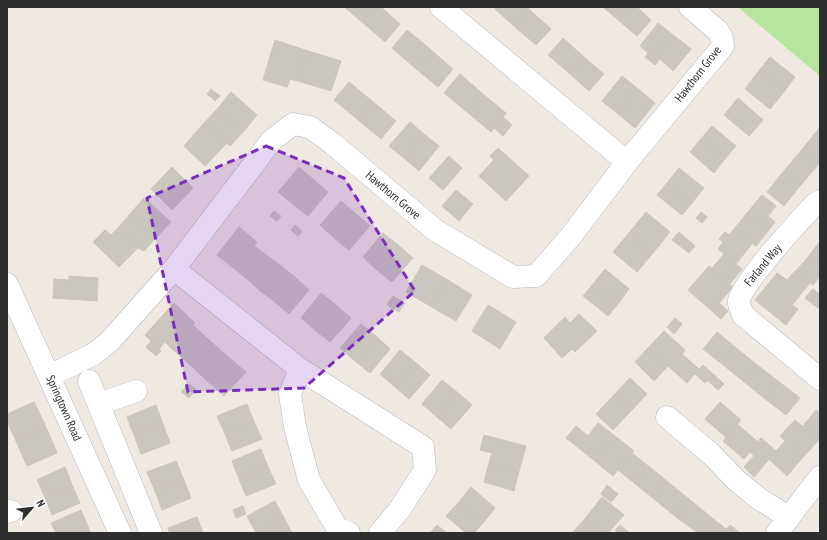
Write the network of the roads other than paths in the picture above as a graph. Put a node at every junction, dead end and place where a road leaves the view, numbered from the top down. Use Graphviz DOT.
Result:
graph roads {
  1 [pos="441,7"];
  2 [pos="690,7"];
  3 [pos="626,162"];
  4 [pos="820,202"];
  5 [pos="174,269"];
  6 [pos="7,284"];
  7 [pos="300,369"];
  8 [pos="49,376"];
  9 [pos="820,379"];
  10 [pos="89,381"];
  11 [pos="136,391"];
  12 [pos="99,404"];
  13 [pos="667,417"];
  14 [pos="820,478"];
  15 [pos="782,525"];
  16 [pos="120,533"];
  17 [pos="151,533"];
  18 [pos="349,533"];
  19 [pos="380,533"];
  1 -- 3 [label="street"];
  2 -- 3 [label="street, Hawthorn Grove"];
  3 -- 5 [label="street, Hawthorn Grove"];
  4 -- 9 [label="street, Farland Way"];
  5 -- 7 [label="street"];
  5 -- 8 [label="street, Hawthorn Grove"];
  6 -- 8 [label="street, Springtown Road"];
  7 -- 18 [label="street"];
  7 -- 19 [label="street"];
  8 -- 16 [label="street, Springtown Road"];
  10 -- 12 [label="street"];
  11 -- 12 [label="street"];
  12 -- 17 [label="street"];
  13 -- 15 [label="street"];
  14 -- 15 [label="street"];
}
